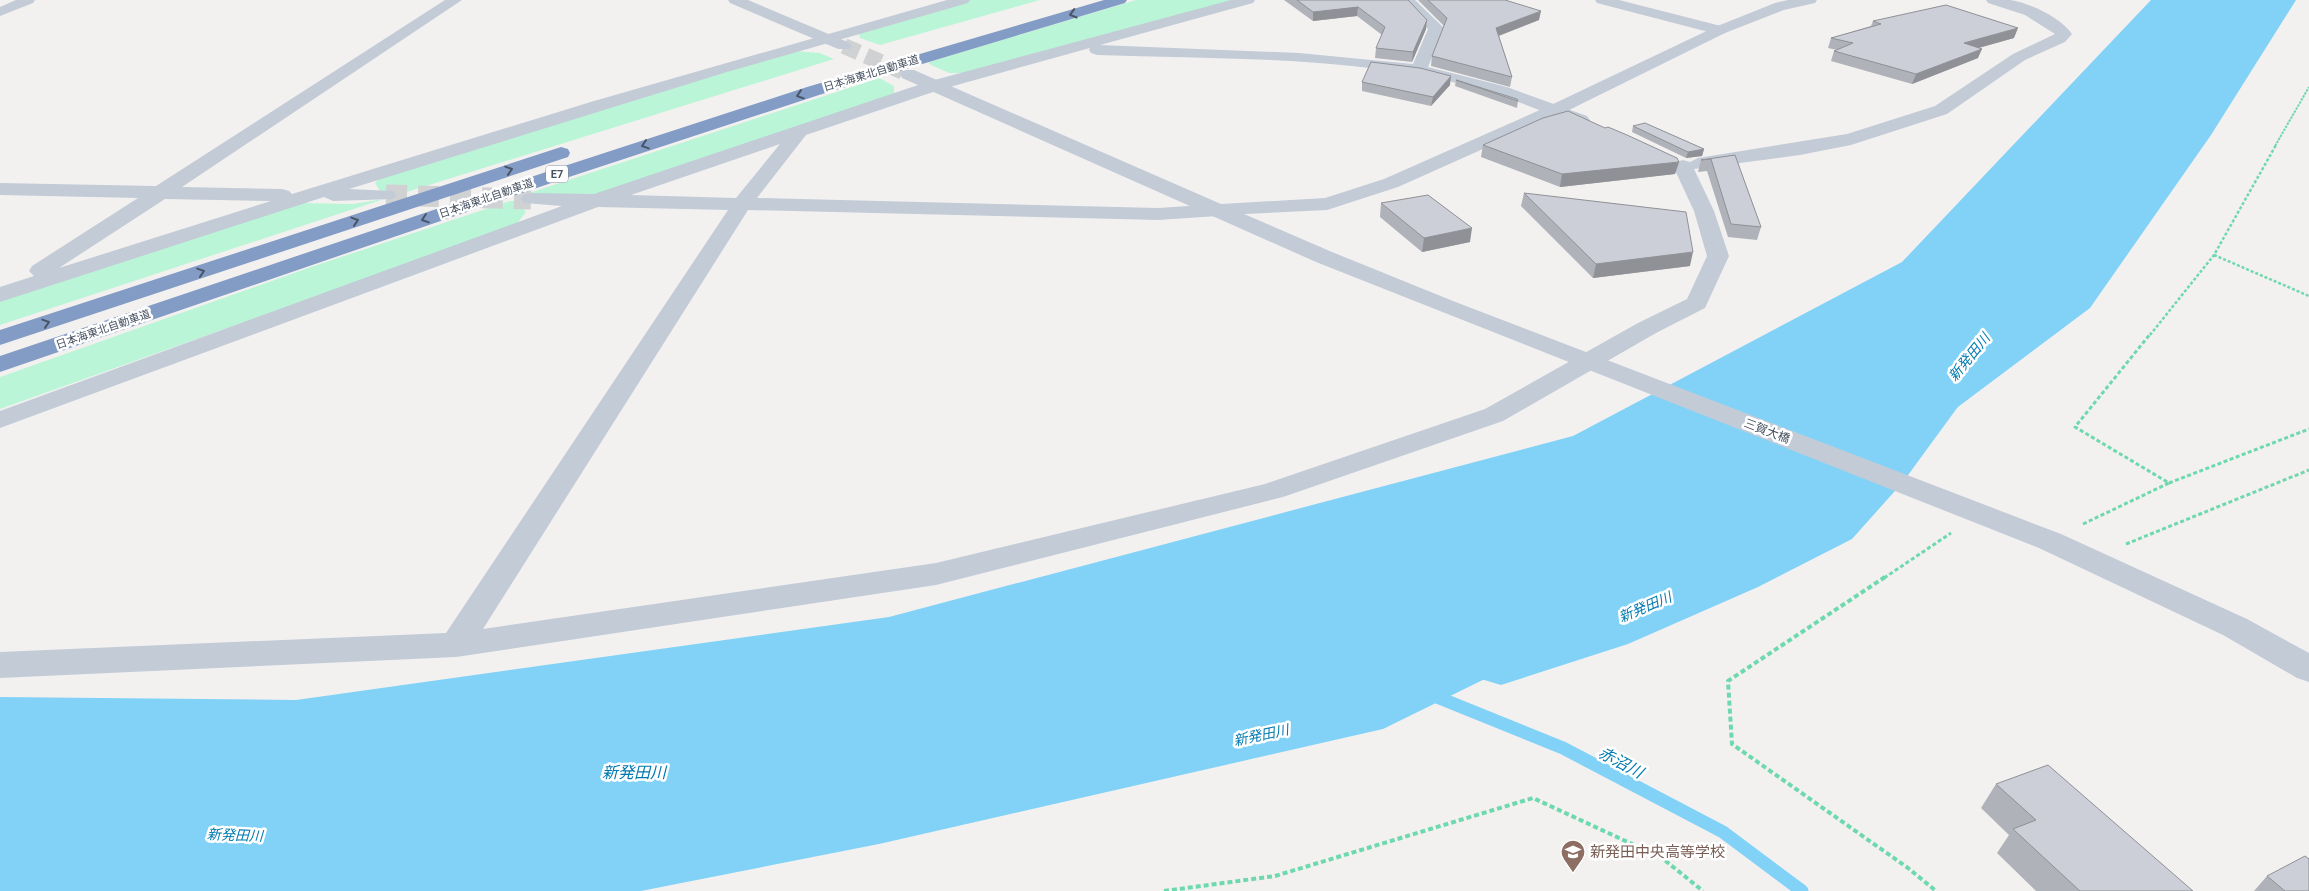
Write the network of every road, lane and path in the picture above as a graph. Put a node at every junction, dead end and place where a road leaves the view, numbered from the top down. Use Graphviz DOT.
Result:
graph roads {
  1 [pos="28,0"];
  2 [pos="455,0"];
  3 [pos="735,0"];
  4 [pos="963,0"];
  5 [pos="1068,0"];
  6 [pos="1120,0"];
  7 [pos="1248,0"];
  8 [pos="1407,0"];
  9 [pos="1602,0"];
  10 [pos="1810,0"];
  11 [pos="1993,0"];
  12 [pos="0,12"];
  13 [pos="1720,30"];
  14 [pos="824,38"];
  15 [pos="844,46"];
  16 [pos="1071,49"];
  17 [pos="1419,70"];
  18 [pos="908,74"];
  19 [pos="933,86"];
  20 [pos="2309,87"];
  21 [pos="1555,110"];
  22 [pos="659,122"];
  23 [pos="1598,127"];
  24 [pos="800,131"];
  25 [pos="576,148"];
  26 [pos="0,189"];
  27 [pos="162,194"];
  28 [pos="306,195"];
  29 [pos="386,196"];
  30 [pos="531,199"];
  31 [pos="597,200"];
  32 [pos="742,204"];
  33 [pos="1218,210"];
  34 [pos="2214,255"];
  35 [pos="4,294"];
  36 [pos="2309,296"];
  37 [pos="0,338"];
  38 [pos="0,364"];
  39 [pos="1604,367"];
  40 [pos="0,420"];
  41 [pos="2309,430"];
  42 [pos="2309,470"];
  43 [pos="2169,483"];
  44 [pos="1979,513"];
  45 [pos="2050,540"];
  46 [pos="2090,558"];
  47 [pos="456,644"];
  48 [pos="0,665"];
  49 [pos="2309,669"];
  50 [pos="1164,891"];
  51 [pos="1703,891"];
  52 [pos="1936,891"];
  1 -- 12 [label="street"];
  2 -- 27 [label="street"];
  3 -- 14 [label="street"];
  4 -- 14 [label="street"];
  5 -- 22 [label="highway, 日本海東北自動車道"];
  6 -- 38 [label="highway, 日本海東北自動車道 / E7, one-way"];
  7 -- 16 [label="street"];
  8 -- 17 [label="street"];
  9 -- 13 [label="street"];
  10 -- 13 [label="street"];
  11 -- 39 [label="street"];
  13 -- 21 [label="street"];
  14 -- 15 [label="street"];
  14 -- 28 [label="street"];
  16 -- 17 [label="street"];
  16 -- 19 [label="street"];
  17 -- 21 [label="street"];
  18 -- 19 [label="street, 三賀大橋"];
  19 -- 24 [label="street"];
  19 -- 33 [label="street, 三賀大橋"];
  20 -- 34 [label="path"];
  21 -- 23 [label="street"];
  21 -- 33 [label="street"];
  24 -- 31 [label="street"];
  24 -- 32 [label="street"];
  37 -- 25 [label="highway, 日本海東北自動車道 / E7, one-way"];
  26 -- 27 [label="street"];
  27 -- 28 [label="street"];
  27 -- 35 [label="street"];
  28 -- 29 [label="street"];
  28 -- 35 [label="street"];
  30 -- 31 [label="street"];
  31 -- 32 [label="street"];
  31 -- 40 [label="street"];
  32 -- 33 [label="street"];
  32 -- 47 [label="street"];
  33 -- 39 [label="street, 三賀大橋"];
  34 -- 36 [label="path"];
  34 -- 43 [label="path"];
  39 -- 44 [label="street, 三賀大橋"];
  39 -- 47 [label="street"];
  41 -- 43 [label="path"];
  42 -- 46 [label="path"];
  43 -- 45 [label="path"];
  44 -- 45 [label="street, 三賀大橋"];
  44 -- 52 [label="path"];
  45 -- 46 [label="street, 三賀大橋"];
  46 -- 49 [label="street, 三賀大橋"];
  47 -- 48 [label="street"];
  50 -- 51 [label="path"];
}
